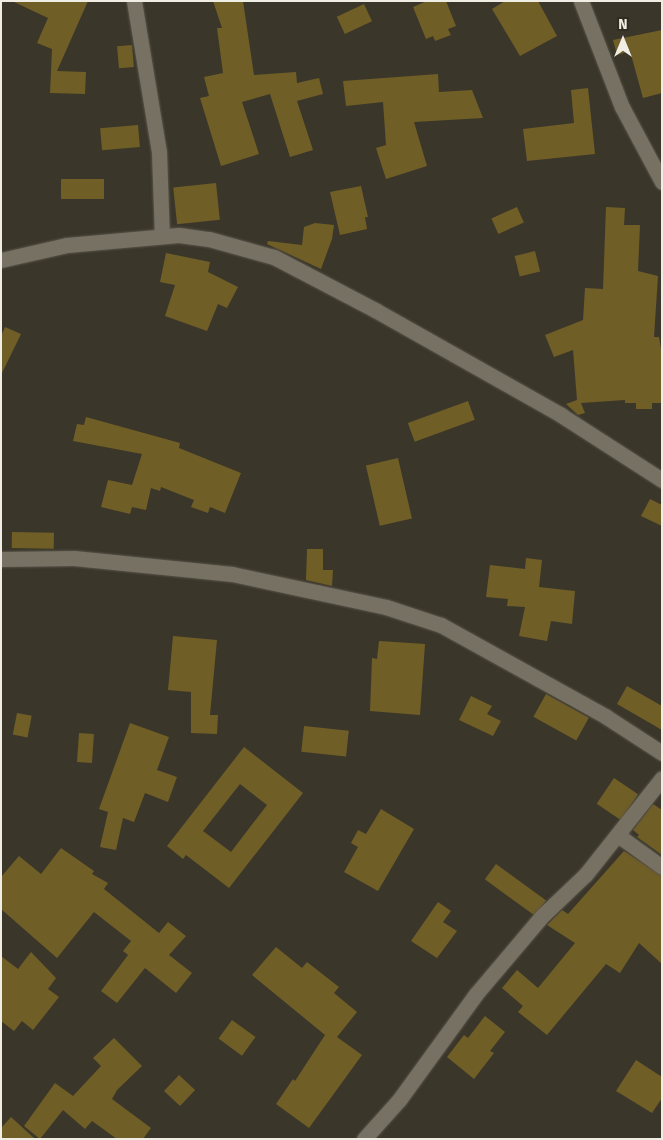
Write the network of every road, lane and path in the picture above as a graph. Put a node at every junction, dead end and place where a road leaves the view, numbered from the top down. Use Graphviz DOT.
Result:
graph roads {
  1 [pos="134,1"];
  2 [pos="581,1"];
  3 [pos="662,182"];
  4 [pos="162,236"];
  5 [pos="1,260"];
  6 [pos="662,480"];
  7 [pos="1,559"];
  8 [pos="662,753"];
  9 [pos="662,778"];
  10 [pos="619,836"];
  11 [pos="662,867"];
  12 [pos="364,1139"];
  1 -- 4 [label="street"];
  2 -- 3 [label="street"];
  4 -- 5 [label="street"];
  4 -- 6 [label="street"];
  7 -- 8 [label="street"];
  9 -- 10 [label="street"];
  10 -- 11 [label="street"];
  10 -- 12 [label="street"];
}
